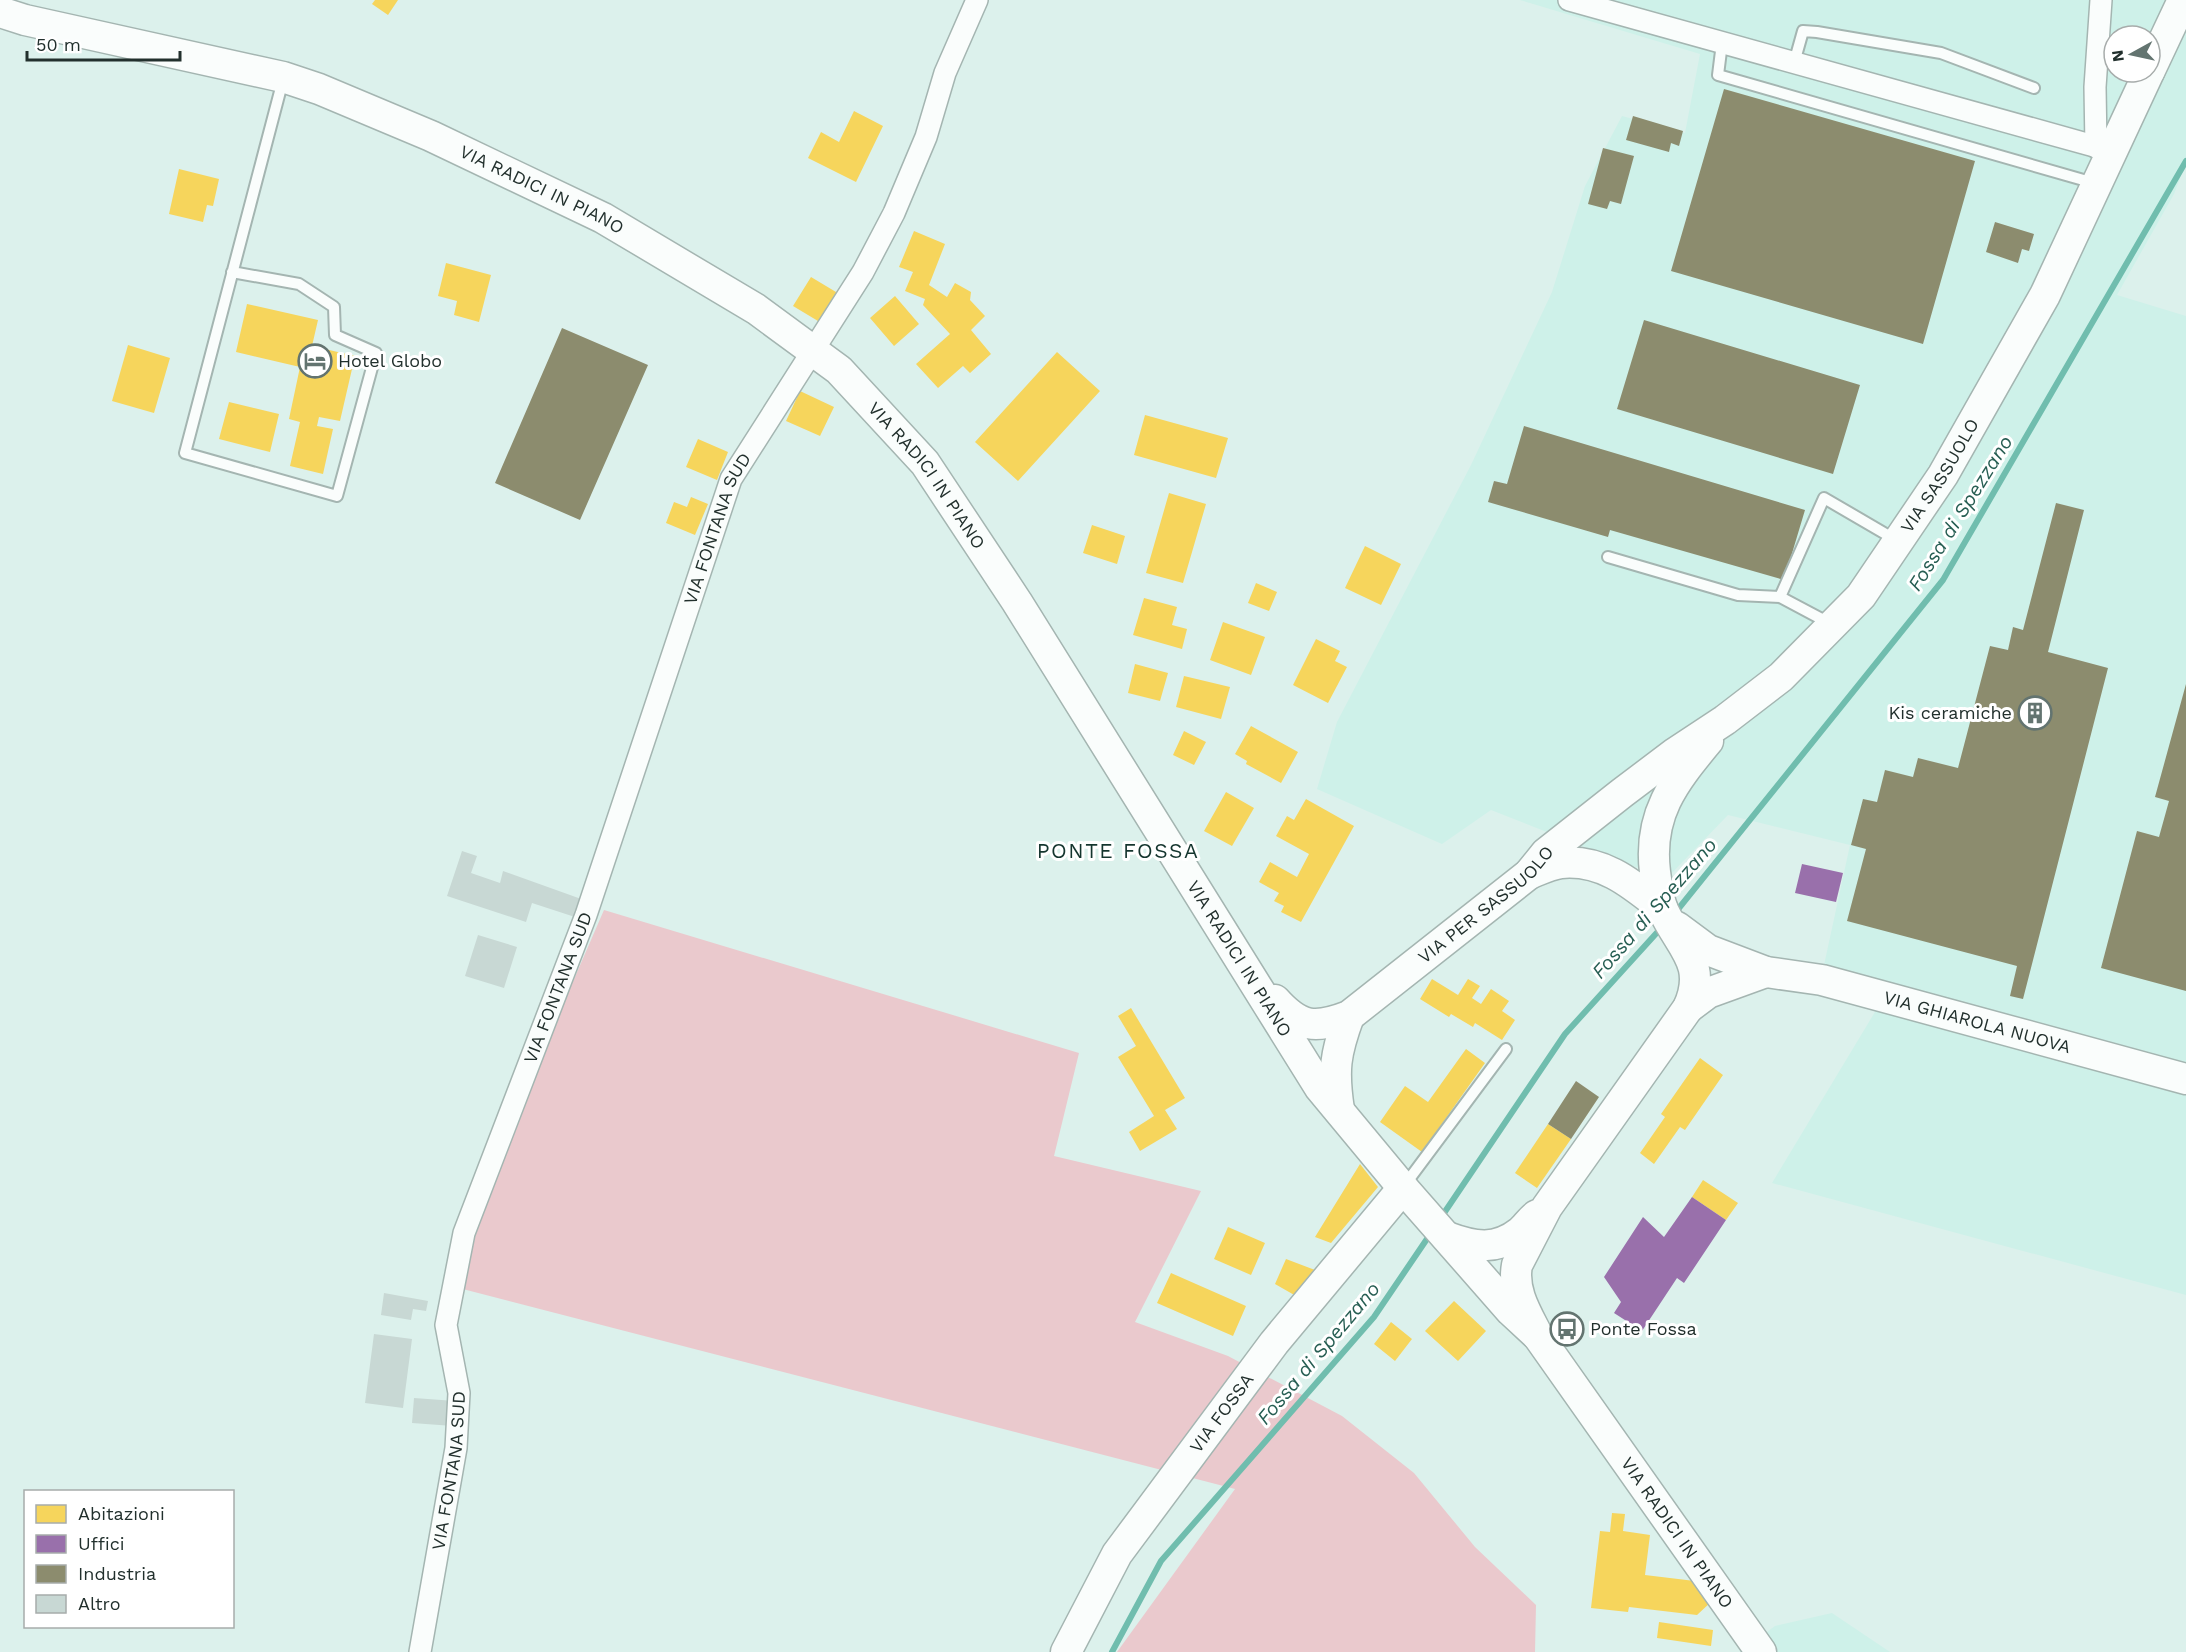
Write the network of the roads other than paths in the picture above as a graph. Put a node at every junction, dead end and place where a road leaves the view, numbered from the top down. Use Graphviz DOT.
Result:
graph roads {
  1 [pos="977,0"];
  2 [pos="1569,0"];
  3 [pos="2101,0"];
  4 [pos="2183,0"];
  5 [pos="0,12"];
  6 [pos="1722,43"];
  7 [pos="2162,45"];
  8 [pos="1794,63"];
  9 [pos="283,77"];
  10 [pos="2142,84"];
  11 [pos="2034,88"];
  12 [pos="2104,149"];
  13 [pos="2097,183"];
  14 [pos="232,272"];
  15 [pos="812,349"];
  16 [pos="1899,542"];
  17 [pos="1608,557"];
  18 [pos="1780,597"];
  19 [pos="1834,626"];
  20 [pos="1725,720"];
  21 [pos="1622,793"];
  22 [pos="1529,874"];
  23 [pos="1659,903"];
  24 [pos="1694,947"];
  25 [pos="1766,972"];
  26 [pos="1251,973"];
  27 [pos="1688,1008"];
  28 [pos="1349,1016"];
  29 [pos="1506,1049"];
  30 [pos="2186,1079"];
  31 [pos="1339,1111"];
  32 [pos="1403,1188"];
  33 [pos="1547,1207"];
  34 [pos="1457,1244"];
  35 [pos="1538,1336"];
  36 [pos="420,1652"];
  37 [pos="1066,1652"];
  38 [pos="1761,1652"];
  1 -- 15 [label="street, VIA FONTANA SUD"];
  2 -- 6 [label="street"];
  3 -- 12 [label="street"];
  4 -- 7 [label="street, VIA SASSUOLO"];
  5 -- 9 [label="street, VIA RADICI IN PIANO"];
  6 -- 8 [label="street"];
  6 -- 13 [label="lane"];
  8 -- 11 [label="lane"];
  8 -- 12 [label="street"];
  9 -- 14 [label="lane"];
  9 -- 15 [label="street, VIA RADICI IN PIANO"];
  10 -- 12 [label="street, VIA SASSUOLO"];
  12 -- 13 [label="street, VIA SASSUOLO"];
  13 -- 16 [label="street, VIA SASSUOLO"];
  14 -- 14 [label="lane"];
  15 -- 26 [label="street, VIA RADICI IN PIANO"];
  15 -- 36 [label="street, VIA FONTANA SUD"];
  16 -- 18 [label="lane"];
  16 -- 19 [label="street, VIA SASSUOLO"];
  17 -- 18 [label="lane"];
  18 -- 19 [label="lane"];
  19 -- 20 [label="street, VIA SASSUOLO"];
  20 -- 21 [label="street, VIA SASSUOLO"];
  20 -- 23 [label="street"];
  21 -- 22 [label="street, VIA PER SASSUOLO"];
  22 -- 23 [label="street, VIA GHIAROLA NUOVA"];
  22 -- 28 [label="street, VIA PER SASSUOLO"];
  23 -- 24 [label="street, VIA GHIAROLA NUOVA"];
  24 -- 25 [label="street, VIA GHIAROLA NUOVA"];
  24 -- 27 [label="street"];
  25 -- 27 [label="street"];
  25 -- 30 [label="street, VIA GHIAROLA NUOVA"];
  26 -- 28 [label="street"];
  26 -- 31 [label="street, VIA RADICI IN PIANO"];
  27 -- 33 [label="street"];
  28 -- 31 [label="street"];
  29 -- 32 [label="lane"];
  31 -- 32 [label="street, VIA RADICI IN PIANO"];
  32 -- 34 [label="street, VIA RADICI IN PIANO"];
  32 -- 37 [label="street, VIA FOSSA"];
  33 -- 34 [label="street"];
  33 -- 35 [label="street"];
  34 -- 35 [label="street, VIA RADICI IN PIANO"];
  35 -- 38 [label="street, VIA RADICI IN PIANO"];
}
